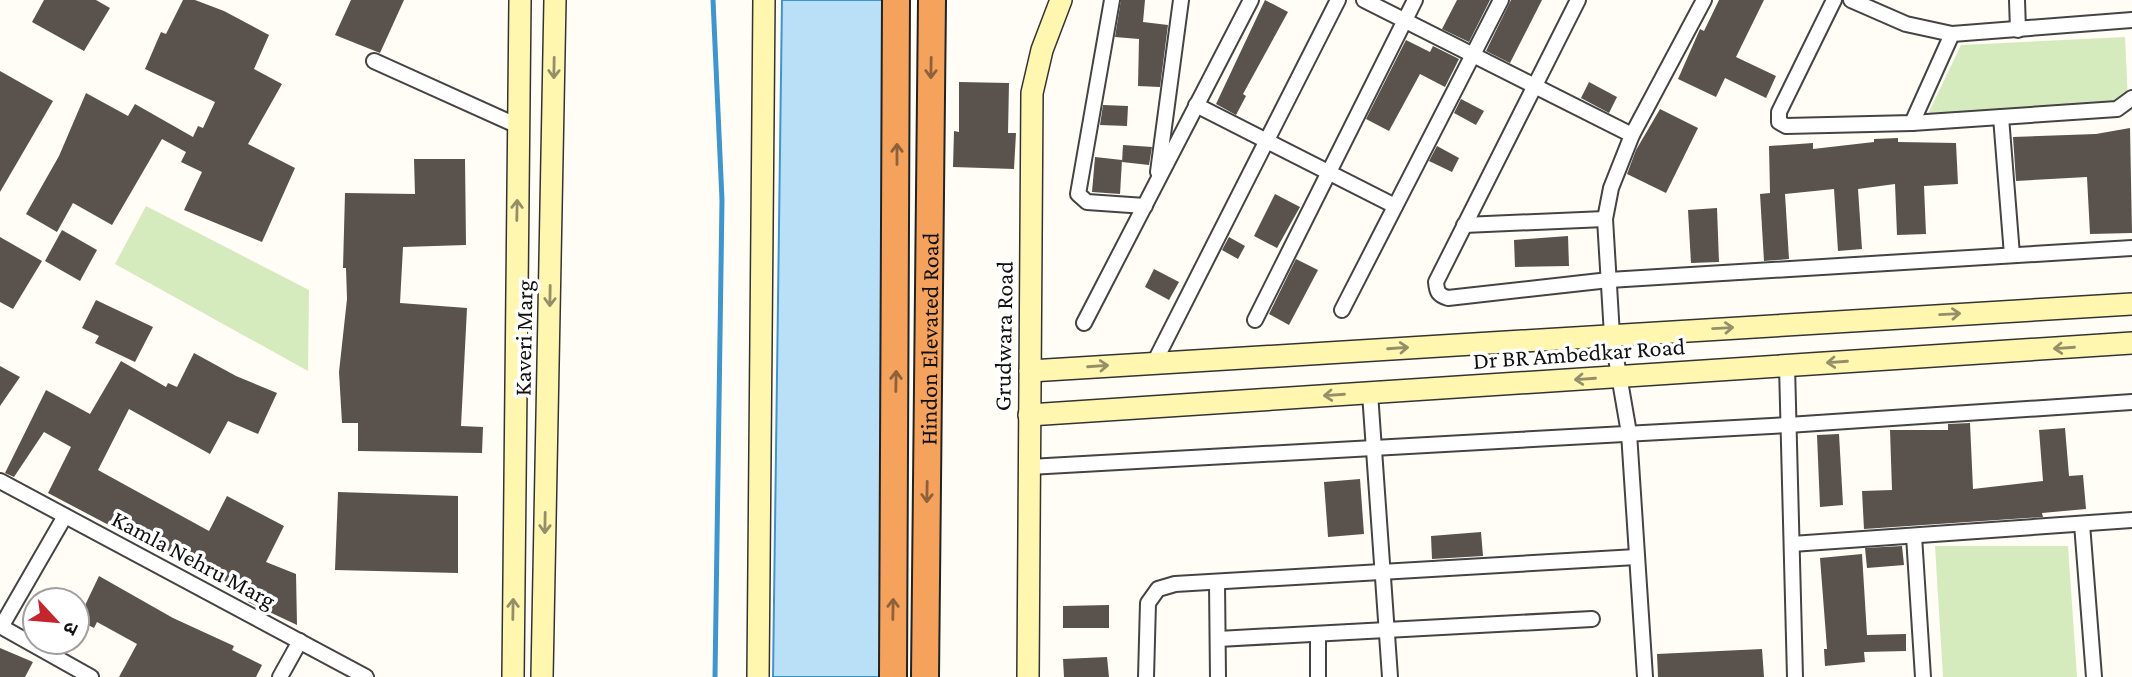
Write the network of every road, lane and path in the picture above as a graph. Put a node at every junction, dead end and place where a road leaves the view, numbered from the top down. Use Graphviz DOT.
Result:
graph roads {
  1 [pos="520,0"];
  2 [pos="555,0"];
  3 [pos="764,0"];
  4 [pos="896,0"];
  5 [pos="932,0"];
  6 [pos="1060,0"];
  7 [pos="1112,0"];
  8 [pos="1181,0"];
  9 [pos="1251,0"];
  10 [pos="1338,0"];
  11 [pos="1364,0"];
  12 [pos="1415,0"];
  13 [pos="1501,0"];
  14 [pos="1578,0"];
  15 [pos="1704,0"];
  16 [pos="1834,0"];
  17 [pos="1852,0"];
  18 [pos="2017,0"];
  19 [pos="2132,20"];
  20 [pos="1404,21"];
  21 [pos="2018,30"];
  22 [pos="1952,34"];
  23 [pos="1472,56"];
  24 [pos="374,61"];
  25 [pos="1532,87"];
  26 [pos="2132,98"];
  27 [pos="1196,105"];
  28 [pos="2001,117"];
  29 [pos="1912,123"];
  30 [pos="518,126"];
  31 [pos="1632,135"];
  32 [pos="1267,141"];
  33 [pos="1329,173"];
  34 [pos="1156,183"];
  35 [pos="1145,206"];
  36 [pos="1395,206"];
  37 [pos="1605,219"];
  38 [pos="1464,225"];
  39 [pos="2132,248"];
  40 [pos="2012,255"];
  41 [pos="1609,280"];
  42 [pos="2132,303"];
  43 [pos="1342,310"];
  44 [pos="1255,320"];
  45 [pos="1084,323"];
  46 [pos="1612,335"];
  47 [pos="2132,343"];
  48 [pos="1154,363"];
  49 [pos="1787,366"];
  50 [pos="1030,370"];
  51 [pos="1617,376"];
  52 [pos="1370,393"];
  53 [pos="2132,402"];
  54 [pos="1028,415"];
  55 [pos="1788,425"];
  56 [pos="1629,433"];
  57 [pos="1373,447"];
  58 [pos="1029,467"];
  59 [pos="0,481"];
  60 [pos="65,516"];
  61 [pos="2132,520"];
  62 [pos="2082,524"];
  63 [pos="1914,536"];
  64 [pos="1792,544"];
  65 [pos="1636,557"];
  66 [pos="1382,572"];
  67 [pos="1217,583"];
  68 [pos="1592,620"];
  69 [pos="1,627"];
  70 [pos="1387,631"];
  71 [pos="1318,634"];
  72 [pos="1219,639"];
  73 [pos="300,641"];
  74 [pos="91,677"];
  75 [pos="280,677"];
  76 [pos="366,677"];
  77 [pos="513,677"];
  78 [pos="542,677"];
  79 [pos="758,677"];
  80 [pos="893,677"];
  81 [pos="925,677"];
  82 [pos="1028,677"];
  83 [pos="1146,677"];
  84 [pos="1218,677"];
  85 [pos="1318,677"];
  86 [pos="1390,677"];
  87 [pos="1645,677"];
  88 [pos="1796,677"];
  89 [pos="1923,677"];
  90 [pos="2094,677"];
  1 -- 30 [label="street, Kaveri Marg"];
  2 -- 78 [label="street, Kaveri Marg, one-way"];
  3 -- 79 [label="street"];
  80 -- 4 [label="highway, Hindon Elevated Road, one-way"];
  5 -- 81 [label="highway, Hindon Elevated Road, one-way"];
  6 -- 50 [label="street, Grudwara Road"];
  7 -- 35 [label="street"];
  8 -- 34 [label="street"];
  9 -- 27 [label="street"];
  10 -- 32 [label="street"];
  11 -- 20 [label="street"];
  12 -- 20 [label="street"];
  13 -- 23 [label="street"];
  14 -- 25 [label="street"];
  15 -- 31 [label="street"];
  16 -- 29 [label="street"];
  17 -- 22 [label="street"];
  18 -- 21 [label="street"];
  19 -- 21 [label="street"];
  20 -- 23 [label="street"];
  20 -- 33 [label="street"];
  21 -- 22 [label="street"];
  22 -- 29 [label="street"];
  23 -- 25 [label="street"];
  23 -- 36 [label="street"];
  24 -- 30 [label="street"];
  25 -- 31 [label="street"];
  25 -- 38 [label="street"];
  26 -- 28 [label="street"];
  27 -- 32 [label="street"];
  27 -- 34 [label="street"];
  28 -- 29 [label="street"];
  28 -- 40 [label="street"];
  77 -- 30 [label="street, Kaveri Marg, one-way"];
  31 -- 37 [label="street"];
  32 -- 33 [label="street"];
  32 -- 48 [label="street"];
  33 -- 36 [label="street"];
  33 -- 44 [label="street"];
  34 -- 35 [label="street"];
  35 -- 45 [label="street"];
  36 -- 43 [label="street"];
  37 -- 38 [label="street"];
  37 -- 41 [label="street"];
  38 -- 41 [label="street"];
  39 -- 40 [label="street"];
  40 -- 41 [label="street"];
  41 -- 46 [label="street"];
  46 -- 42 [label="street, Dr BR Ambedkar Road, one-way"];
  48 -- 46 [label="street, Dr BR Ambedkar Road, one-way"];
  46 -- 51 [label="street"];
  47 -- 49 [label="street, Dr BR Ambedkar Road, one-way"];
  50 -- 48 [label="street, Dr BR Ambedkar Road, one-way"];
  49 -- 51 [label="street, Dr BR Ambedkar Road"];
  49 -- 55 [label="street"];
  50 -- 54 [label="street, Grudwara Road"];
  51 -- 52 [label="street, Dr BR Ambedkar Road, one-way"];
  51 -- 56 [label="street"];
  52 -- 54 [label="street, Dr BR Ambedkar Road, one-way"];
  52 -- 57 [label="street"];
  53 -- 55 [label="street"];
  54 -- 58 [label="street, Grudwara Road"];
  55 -- 56 [label="street"];
  55 -- 64 [label="street"];
  56 -- 57 [label="street"];
  56 -- 65 [label="street"];
  57 -- 58 [label="street"];
  57 -- 66 [label="street"];
  58 -- 82 [label="street, Grudwara Road"];
  59 -- 60 [label="street, Kamla Nehru Marg"];
  60 -- 69 [label="street"];
  60 -- 73 [label="street, Kamla Nehru Marg"];
  61 -- 62 [label="street"];
  62 -- 63 [label="street"];
  62 -- 90 [label="street"];
  63 -- 64 [label="street"];
  63 -- 89 [label="street"];
  64 -- 88 [label="street"];
  65 -- 66 [label="street"];
  65 -- 87 [label="street"];
  66 -- 67 [label="street"];
  66 -- 70 [label="street"];
  67 -- 72 [label="street"];
  67 -- 83 [label="street"];
  68 -- 70 [label="street"];
  69 -- 74 [label="street"];
  70 -- 71 [label="street"];
  70 -- 86 [label="street"];
  71 -- 72 [label="street"];
  71 -- 85 [label="street"];
  72 -- 84 [label="street"];
  73 -- 75 [label="street"];
  73 -- 76 [label="street, Kamla Nehru Marg"];
}
